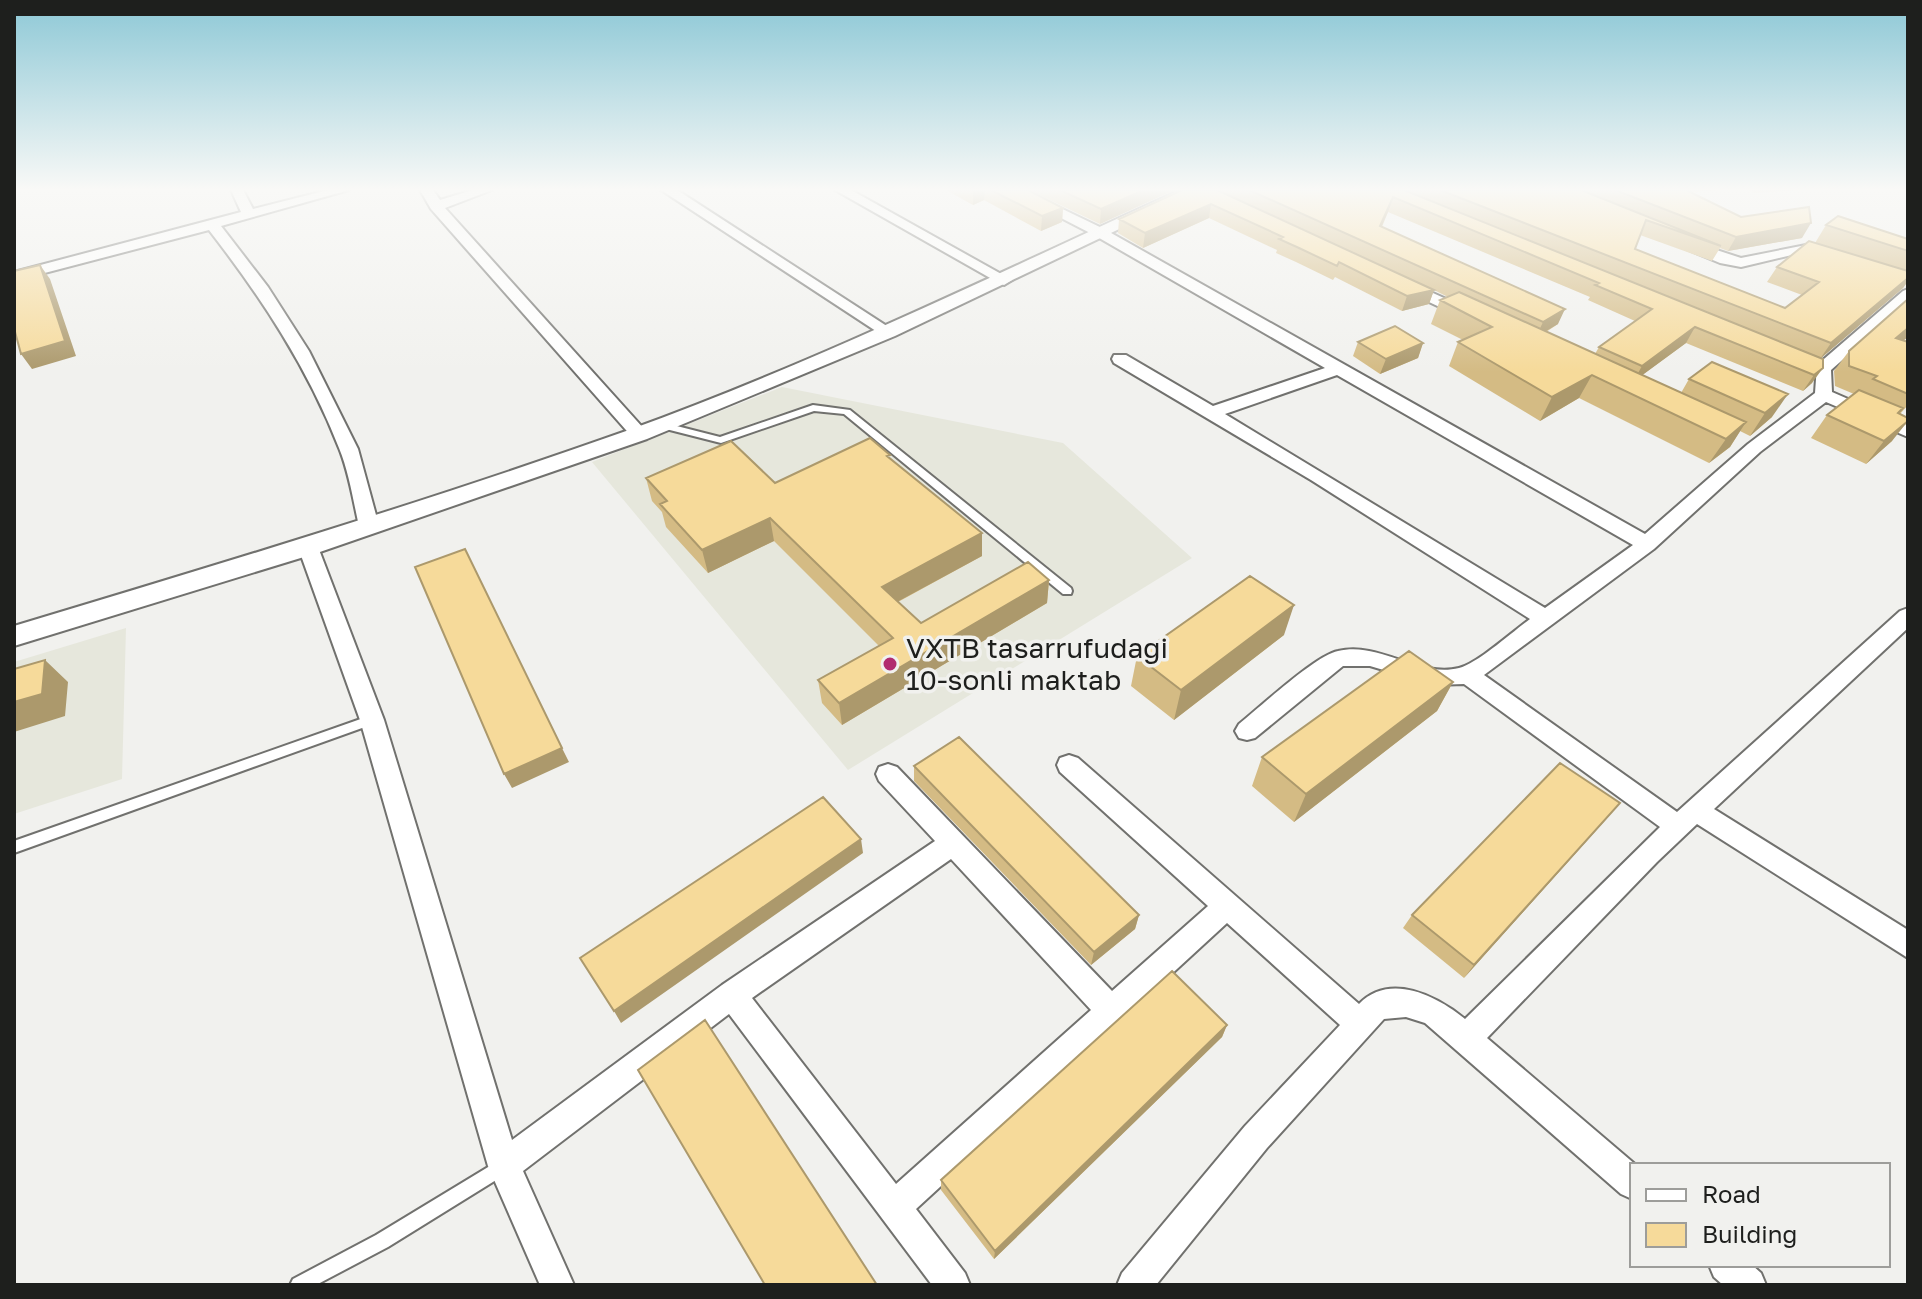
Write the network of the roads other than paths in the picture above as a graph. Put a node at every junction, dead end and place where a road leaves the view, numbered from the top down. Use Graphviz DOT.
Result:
graph roads {
  1 [pos="115,251"];
  2 [pos="233,251"];
  3 [pos="479,251"];
  4 [pos="762,251"];
  5 [pos="951,251"];
  6 [pos="1062,251"];
  7 [pos="1132,251"];
  8 [pos="1705,251"];
  9 [pos="1794,251"];
  10 [pos="1813,251"];
  11 [pos="1850,261"];
  12 [pos="1384,276"];
  13 [pos="14,277"];
  14 [pos="1004,280"];
  15 [pos="1908,294"];
  16 [pos="1484,322"];
  17 [pos="888,332"];
  18 [pos="1120,359"];
  19 [pos="1340,368"];
  20 [pos="1824,395"];
  21 [pos="1211,413"];
  22 [pos="650,429"];
  23 [pos="1908,432"];
  24 [pos="369,526"];
  25 [pos="1647,544"];
  26 [pos="308,547"];
  27 [pos="1067,591"];
  28 [pos="1908,617"];
  29 [pos="1546,619"];
  30 [pos="14,636"];
  31 [pos="1468,675"];
  32 [pos="372,720"];
  33 [pos="1247,731"];
  34 [pos="1069,765"];
  35 [pos="888,774"];
  36 [pos="1688,819"];
  37 [pos="953,843"];
  38 [pos="14,847"];
  39 [pos="1228,905"];
  40 [pos="1908,945"];
  41 [pos="732,995"];
  42 [pos="1111,1011"];
  43 [pos="1360,1024"];
  44 [pos="1466,1039"];
  45 [pos="504,1166"];
  46 [pos="1630,1181"];
  47 [pos="895,1206"];
  48 [pos="1728,1267"];
  49 [pos="299,1285"];
  50 [pos="557,1285"];
  51 [pos="953,1285"];
  52 [pos="1134,1285"];
  53 [pos="1749,1285"];
  1 -- 13 [label="street"];
  2 -- 24 [label="street"];
  3 -- 22 [label="street"];
  4 -- 17 [label="street"];
  5 -- 14 [label="street"];
  6 -- 14 [label="street"];
  7 -- 19 [label="street"];
  8 -- 9 [label="street"];
  10 -- 11 [label="street"];
  12 -- 16 [label="street"];
  14 -- 17 [label="street"];
  15 -- 20 [label="street"];
  17 -- 22 [label="street"];
  18 -- 21 [label="street"];
  19 -- 21 [label="street"];
  19 -- 25 [label="street"];
  20 -- 23 [label="street"];
  20 -- 25 [label="street"];
  21 -- 29 [label="street"];
  22 -- 24 [label="street"];
  22 -- 27 [label="lane"];
  24 -- 26 [label="street"];
  25 -- 29 [label="street"];
  26 -- 30 [label="street"];
  26 -- 32 [label="street"];
  28 -- 36 [label="street"];
  29 -- 31 [label="street"];
  31 -- 33 [label="street"];
  31 -- 36 [label="street"];
  32 -- 38 [label="lane"];
  32 -- 45 [label="street"];
  34 -- 39 [label="street"];
  35 -- 37 [label="street"];
  36 -- 40 [label="street"];
  36 -- 44 [label="street"];
  37 -- 41 [label="street"];
  37 -- 42 [label="street"];
  39 -- 42 [label="street"];
  39 -- 43 [label="street"];
  41 -- 45 [label="street"];
  41 -- 47 [label="street"];
  42 -- 47 [label="street"];
  43 -- 44 [label="street"];
  43 -- 52 [label="street"];
  44 -- 46 [label="street"];
  45 -- 49 [label="lane"];
  45 -- 50 [label="street"];
  47 -- 51 [label="street"];
  48 -- 53 [label="street"];
}
